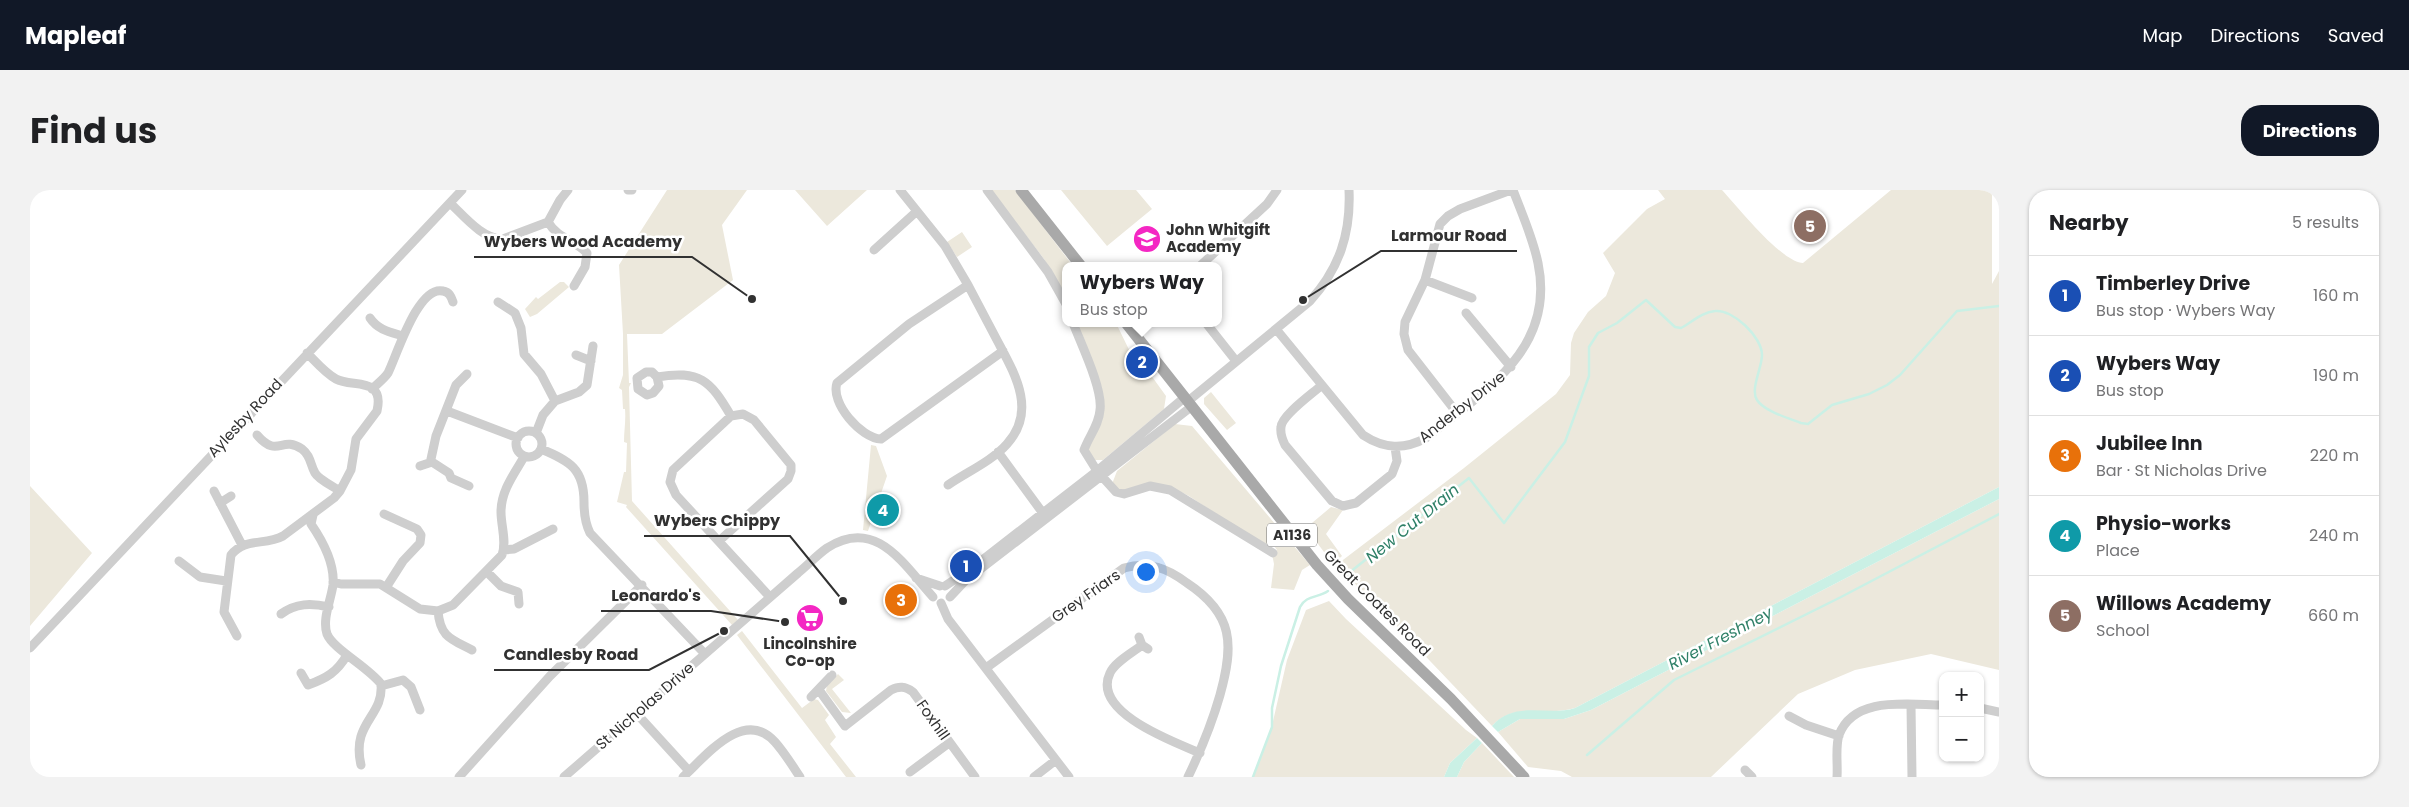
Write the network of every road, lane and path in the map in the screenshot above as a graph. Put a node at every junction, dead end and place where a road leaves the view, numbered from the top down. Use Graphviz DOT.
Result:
graph roads {
  1 [pos="462,190"];
  2 [pos="568,190"];
  3 [pos="628,190"];
  4 [pos="632,190"];
  5 [pos="900,190"];
  6 [pos="987,190"];
  7 [pos="1022,190"];
  8 [pos="1277,190"];
  9 [pos="1349,190"];
  10 [pos="1512,190"];
  11 [pos="450,203"];
  12 [pos="916,212"];
  13 [pos="548,222"];
  14 [pos="874,250"];
  15 [pos="1078,262"];
  16 [pos="1204,262"];
  17 [pos="1425,280"];
  18 [pos="968,285"];
  19 [pos="574,286"];
  20 [pos="1062,297"];
  21 [pos="1472,298"];
  22 [pos="453,302"];
  23 [pos="498,302"];
  24 [pos="1466,313"];
  25 [pos="370,318"];
  26 [pos="1074,327"];
  27 [pos="1129,327"];
  28 [pos="1209,327"];
  29 [pos="1276,329"];
  30 [pos="403,336"];
  31 [pos="593,346"];
  32 [pos="1003,351"];
  33 [pos="307,353"];
  34 [pos="576,355"];
  35 [pos="1236,361"];
  36 [pos="591,362"];
  37 [pos="1511,367"];
  38 [pos="468,374"];
  39 [pos="657,377"];
  40 [pos="1322,386"];
  41 [pos="372,390"];
  42 [pos="555,400"];
  43 [pos="1187,402"];
  44 [pos="446,411"];
  45 [pos="1457,413"];
  46 [pos="731,416"];
  47 [pos="536,433"];
  48 [pos="257,435"];
  49 [pos="518,438"];
  50 [pos="1395,447"];
  51 [pos="542,449"];
  52 [pos="998,452"];
  53 [pos="524,457"];
  54 [pos="432,462"];
  55 [pos="420,466"];
  56 [pos="1100,474"];
  57 [pos="948,485"];
  58 [pos="469,486"];
  59 [pos="214,491"];
  60 [pos="340,491"];
  61 [pos="231,496"];
  62 [pos="220,502"];
  63 [pos="384,514"];
  64 [pos="314,515"];
  65 [pos="1045,516"];
  66 [pos="553,529"];
  67 [pos="719,541"];
  68 [pos="242,545"];
  69 [pos="504,550"];
  70 [pos="1273,553"];
  71 [pos="179,562"];
  72 [pos="487,572"];
  73 [pos="916,578"];
  74 [pos="226,581"];
  75 [pos="333,582"];
  76 [pos="642,585"];
  77 [pos="387,586"];
  78 [pos="942,586"];
  79 [pos="770,597"];
  80 [pos="932,597"];
  81 [pos="950,597"];
  82 [pos="519,604"];
  83 [pos="941,604"];
  84 [pos="329,607"];
  85 [pos="438,611"];
  86 [pos="282,614"];
  87 [pos="237,636"];
  88 [pos="1143,644"];
  89 [pos="30,648"];
  90 [pos="472,650"];
  91 [pos="347,654"];
  92 [pos="705,654"];
  93 [pos="986,668"];
  94 [pos="301,673"];
  95 [pos="832,675"];
  96 [pos="381,686"];
  97 [pos="819,690"];
  98 [pos="811,697"];
  99 [pos="1912,705"];
  100 [pos="1939,705"];
  101 [pos="1984,709"];
  102 [pos="420,710"];
  103 [pos="1999,712"];
  104 [pos="637,714"];
  105 [pos="1789,716"];
  106 [pos="1839,736"];
  107 [pos="949,743"];
  108 [pos="1200,753"];
  109 [pos="1056,760"];
  110 [pos="361,765"];
  111 [pos="1745,770"];
  112 [pos="907,772"];
  113 [pos="686,774"];
  114 [pos="459,777"];
  115 [pos="564,777"];
  116 [pos="800,777"];
  117 [pos="975,777"];
  118 [pos="1034,777"];
  119 [pos="1069,777"];
  120 [pos="1188,777"];
  121 [pos="1524,777"];
  122 [pos="1752,777"];
  123 [pos="1837,777"];
  124 [pos="1912,777"];
  1 -- 11 [label="street, Aylesby Road"];
  2 -- 13 [label="street"];
  3 -- 4 [label="street"];
  5 -- 12 [label="street"];
  6 -- 20 [label="street"];
  7 -- 15 [label="main road"];
  8 -- 16 [label="street"];
  9 -- 29 [label="street"];
  10 -- 17 [label="street"];
  10 -- 37 [label="street, Anderby Drive"];
  11 -- 13 [label="street"];
  11 -- 33 [label="street, Aylesby Road"];
  12 -- 14 [label="street"];
  12 -- 18 [label="street"];
  13 -- 19 [label="street"];
  17 -- 21 [label="street"];
  17 -- 45 [label="street"];
  18 -- 32 [label="street"];
  18 -- 32 [label="street"];
  22 -- 30 [label="street"];
  23 -- 42 [label="street"];
  24 -- 37 [label="street"];
  25 -- 30 [label="street"];
  26 -- 56 [label="street"];
  27 -- 43 [label="main road, Great Coates Road / A1136"];
  28 -- 35 [label="street"];
  29 -- 35 [label="street"];
  29 -- 40 [label="street, Anderby Drive"];
  30 -- 41 [label="street"];
  31 -- 36 [label="street"];
  32 -- 52 [label="street"];
  33 -- 41 [label="street"];
  33 -- 89 [label="street, Aylesby Road"];
  34 -- 36 [label="street"];
  35 -- 43 [label="street"];
  36 -- 42 [label="street"];
  37 -- 45 [label="street, Anderby Drive"];
  38 -- 44 [label="street"];
  39 -- 46 [label="street"];
  40 -- 50 [label="street, Anderby Drive"];
  40 -- 50 [label="street"];
  41 -- 60 [label="street"];
  42 -- 47 [label="street"];
  43 -- 56 [label="street"];
  43 -- 121 [label="main road, Great Coates Road / A1136"];
  44 -- 49 [label="street"];
  44 -- 54 [label="street"];
  45 -- 50 [label="street, Anderby Drive"];
  46 -- 67 [label="street"];
  46 -- 67 [label="street"];
  47 -- 49 [label="street"];
  47 -- 51 [label="street"];
  48 -- 60 [label="street"];
  49 -- 53 [label="street"];
  51 -- 53 [label="street"];
  51 -- 76 [label="street"];
  52 -- 57 [label="street"];
  52 -- 65 [label="street"];
  53 -- 69 [label="street"];
  54 -- 55 [label="street"];
  54 -- 58 [label="street"];
  56 -- 65 [label="street"];
  56 -- 70 [label="street"];
  59 -- 62 [label="street"];
  60 -- 64 [label="street"];
  61 -- 62 [label="street"];
  62 -- 68 [label="street"];
  63 -- 77 [label="street"];
  64 -- 68 [label="street"];
  64 -- 75 [label="street"];
  65 -- 78 [label="street"];
  65 -- 81 [label="street"];
  66 -- 69 [label="street"];
  67 -- 79 [label="street"];
  68 -- 74 [label="street"];
  69 -- 72 [label="street"];
  71 -- 74 [label="street"];
  72 -- 82 [label="street"];
  72 -- 85 [label="street"];
  73 -- 78 [label="street"];
  73 -- 79 [label="street, St Nicholas Drive"];
  73 -- 80 [label="street, St Nicholas Drive"];
  74 -- 87 [label="street"];
  75 -- 77 [label="street"];
  75 -- 84 [label="street"];
  76 -- 92 [label="street"];
  76 -- 114 [label="street"];
  77 -- 85 [label="street"];
  78 -- 80 [label="street"];
  78 -- 81 [label="street"];
  79 -- 92 [label="street, St Nicholas Drive"];
  80 -- 83 [label="street"];
  81 -- 83 [label="street"];
  83 -- 93 [label="street"];
  84 -- 86 [label="street"];
  84 -- 91 [label="street"];
  85 -- 90 [label="street"];
  88 -- 108 [label="street"];
  91 -- 94 [label="street"];
  91 -- 96 [label="street"];
  92 -- 104 [label="street, St Nicholas Drive"];
  93 -- 108 [label="street, Grey Friars"];
  93 -- 109 [label="street"];
  95 -- 97 [label="street"];
  96 -- 102 [label="street"];
  96 -- 110 [label="street"];
  97 -- 98 [label="street"];
  97 -- 107 [label="street, Foxhill"];
  99 -- 100 [label="street"];
  99 -- 106 [label="street"];
  99 -- 124 [label="street"];
  101 -- 103 [label="street"];
  104 -- 113 [label="street"];
  104 -- 115 [label="street, St Nicholas Drive"];
  105 -- 106 [label="street"];
  106 -- 123 [label="street"];
  107 -- 112 [label="street"];
  107 -- 117 [label="street, Foxhill"];
  108 -- 120 [label="street, Grey Friars"];
  109 -- 118 [label="street"];
  109 -- 119 [label="street"];
  111 -- 122 [label="street"];
  113 -- 116 [label="street"];
}
